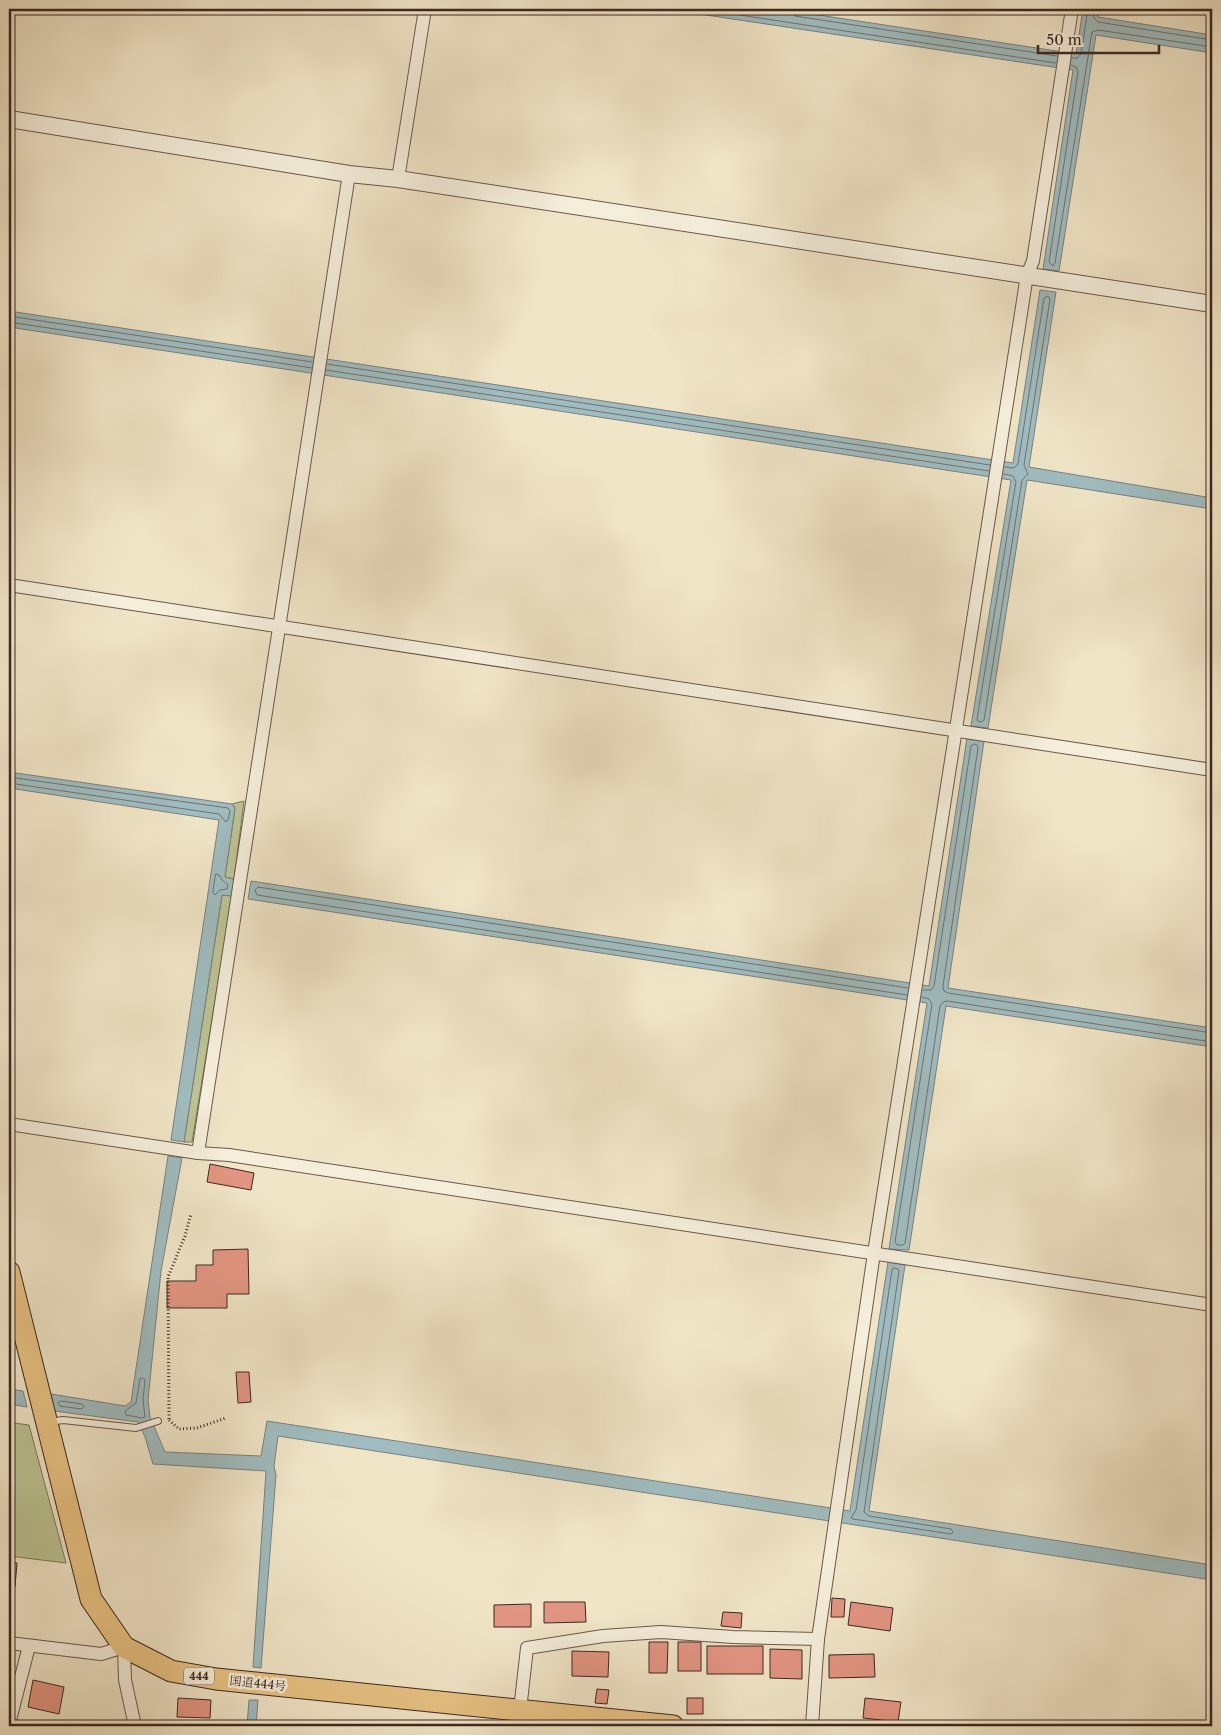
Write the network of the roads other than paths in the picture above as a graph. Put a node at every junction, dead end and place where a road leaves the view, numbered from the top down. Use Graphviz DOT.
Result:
graph roads {
  1 [pos="424,9"];
  2 [pos="1072,9"];
  3 [pos="9,120"];
  4 [pos="348,174"];
  5 [pos="398,179"];
  6 [pos="1027,276"];
  7 [pos="1212,304"];
  8 [pos="9,586"];
  9 [pos="279,627"];
  10 [pos="956,730"];
  11 [pos="1212,770"];
  12 [pos="9,1124"];
  13 [pos="198,1153"];
  14 [pos="874,1253"];
  15 [pos="9,1272"];
  16 [pos="1212,1305"];
  17 [pos="158,1421"];
  18 [pos="46,1422"];
  19 [pos="818,1639"];
  20 [pos="9,1643"];
  21 [pos="29,1646"];
  22 [pos="124,1647"];
  23 [pos="520,1710"];
  24 [pos="9,1724"];
  25 [pos="626,1724"];
  26 [pos="135,1726"];
  27 [pos="673,1726"];
  28 [pos="812,1726"];
  1 -- 5 [label="street"];
  2 -- 6 [label="street"];
  3 -- 4 [label="street"];
  4 -- 5 [label="street"];
  4 -- 9 [label="street"];
  5 -- 6 [label="street"];
  6 -- 7 [label="street"];
  6 -- 10 [label="street"];
  8 -- 9 [label="street"];
  9 -- 10 [label="street"];
  9 -- 13 [label="street"];
  10 -- 11 [label="street"];
  10 -- 14 [label="street"];
  12 -- 13 [label="street"];
  13 -- 14 [label="street"];
  14 -- 16 [label="street"];
  14 -- 19 [label="street"];
  15 -- 18 [label="highway, 国道444号 / 444"];
  17 -- 18 [label="lane"];
  18 -- 22 [label="highway, 国道444号 / 444"];
  19 -- 23 [label="street"];
  19 -- 28 [label="street"];
  20 -- 21 [label="street"];
  21 -- 22 [label="street"];
  21 -- 24 [label="street"];
  22 -- 23 [label="highway, 国道444号 / 444"];
  22 -- 26 [label="street"];
  23 -- 25 [label="highway, 国道444号 / 444"];
  25 -- 27 [label="highway, 国道444号 / 444"];
}
